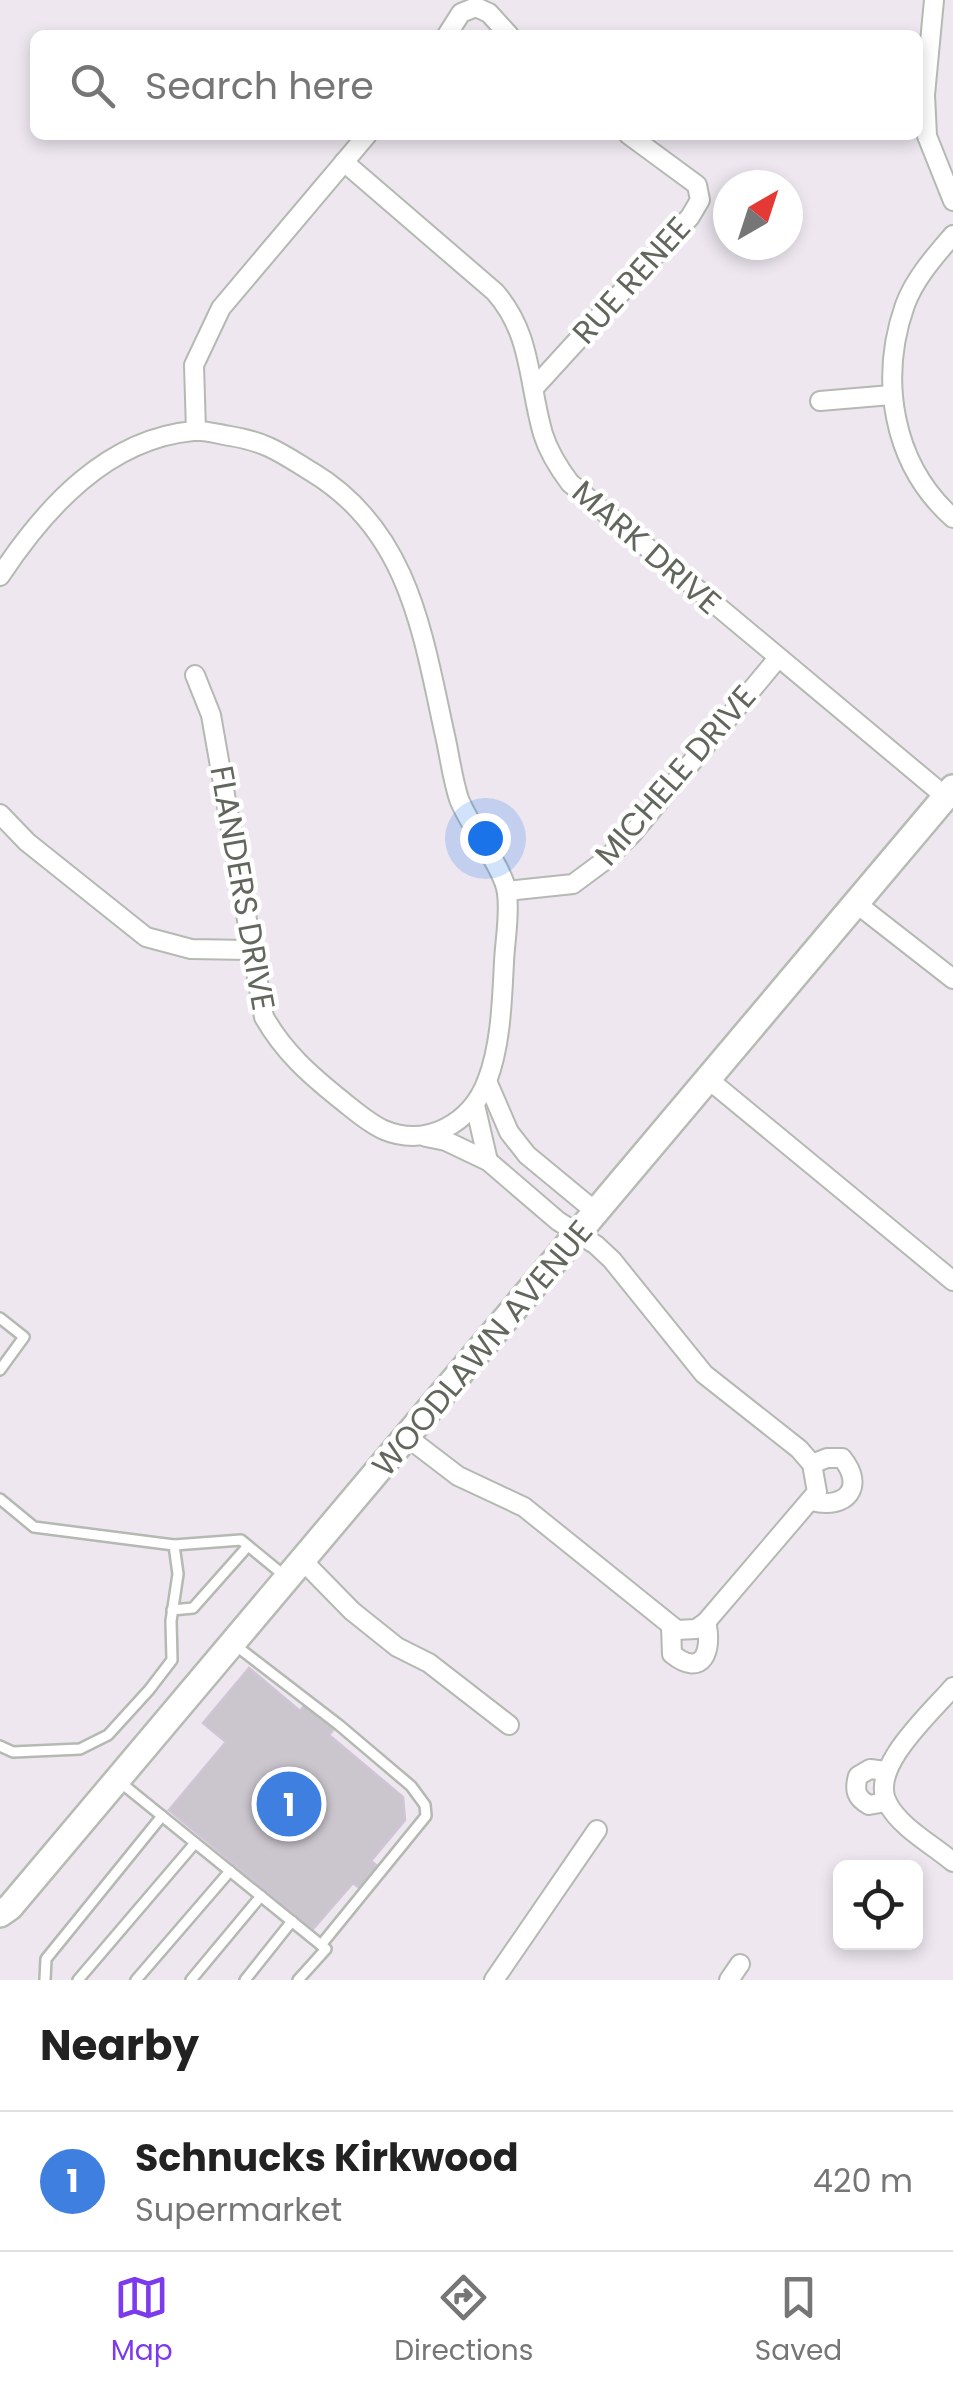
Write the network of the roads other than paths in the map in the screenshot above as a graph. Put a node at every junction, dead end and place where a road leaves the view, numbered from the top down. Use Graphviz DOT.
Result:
graph roads {
  1 [pos="934,0"];
  2 [pos="450,30"];
  3 [pos="504,30"];
  4 [pos="363,140"];
  5 [pos="636,140"];
  6 [pos="344,162"];
  7 [pos="953,201"];
  8 [pos="953,235"];
  9 [pos="534,388"];
  10 [pos="891,394"];
  11 [pos="820,402"];
  12 [pos="196,430"];
  13 [pos="953,518"];
  14 [pos="0,576"];
  15 [pos="778,658"];
  16 [pos="195,675"];
  17 [pos="949,792"];
  18 [pos="0,814"];
  19 [pos="508,890"];
  20 [pos="856,904"];
  21 [pos="250,950"];
  22 [pos="953,980"];
  23 [pos="708,1079"];
  24 [pos="487,1081"];
  25 [pos="474,1105"];
  26 [pos="426,1137"];
  27 [pos="488,1161"];
  28 [pos="596,1212"];
  29 [pos="579,1234"];
  30 [pos="953,1281"];
  31 [pos="0,1318"];
  32 [pos="0,1370"];
  33 [pos="407,1437"];
  34 [pos="812,1464"];
  35 [pos="0,1499"];
  36 [pos="812,1501"];
  37 [pos="174,1545"];
  38 [pos="248,1546"];
  39 [pos="295,1570"];
  40 [pos="172,1610"];
  41 [pos="706,1622"];
  42 [pos="671,1626"];
  43 [pos="233,1643"];
  44 [pos="953,1687"];
  45 [pos="508,1725"];
  46 [pos="0,1746"];
  47 [pos="118,1780"];
  48 [pos="162,1816"];
  49 [pos="596,1830"];
  50 [pos="194,1843"];
  51 [pos="953,1862"];
  52 [pos="230,1871"];
  53 [pos="261,1896"];
  54 [pos="3,1915"];
  55 [pos="292,1921"];
  56 [pos="321,1945"];
  57 [pos="740,1964"];
  58 [pos="45,1980"];
  59 [pos="78,1980"];
  60 [pos="136,1980"];
  61 [pos="191,1980"];
  62 [pos="245,1980"];
  63 [pos="298,1980"];
  64 [pos="494,1980"];
  65 [pos="728,1980"];
  1 -- 7 [label="street"];
  2 -- 3 [label="street"];
  4 -- 6 [label="street"];
  5 -- 9 [label="street, RUE RENEE"];
  6 -- 9 [label="street, MARK DRIVE"];
  6 -- 12 [label="street"];
  8 -- 10 [label="street"];
  9 -- 15 [label="street, MARK DRIVE"];
  10 -- 11 [label="street"];
  10 -- 13 [label="street"];
  12 -- 14 [label="street"];
  12 -- 19 [label="street"];
  15 -- 17 [label="street, MARK DRIVE"];
  15 -- 19 [label="street, MICHELE DRIVE"];
  16 -- 21 [label="street, FLANDERS DRIVE"];
  17 -- 20 [label="street, WOODLAWN AVENUE"];
  18 -- 21 [label="street"];
  19 -- 24 [label="street"];
  20 -- 22 [label="street"];
  20 -- 23 [label="street, WOODLAWN AVENUE"];
  21 -- 26 [label="street, FLANDERS DRIVE"];
  23 -- 28 [label="street, WOODLAWN AVENUE"];
  23 -- 30 [label="street"];
  24 -- 25 [label="street"];
  24 -- 28 [label="street"];
  25 -- 26 [label="street"];
  25 -- 27 [label="street"];
  26 -- 27 [label="street, FLANDERS DRIVE"];
  27 -- 29 [label="street, FLANDERS DRIVE"];
  28 -- 29 [label="street, WOODLAWN AVENUE"];
  29 -- 33 [label="street, WOODLAWN AVENUE"];
  29 -- 34 [label="street, FLANDERS DRIVE"];
  31 -- 32 [label="lane"];
  33 -- 39 [label="street, WOODLAWN AVENUE"];
  33 -- 42 [label="street"];
  34 -- 36 [label="street"];
  34 -- 36 [label="street"];
  35 -- 37 [label="lane"];
  36 -- 41 [label="street"];
  37 -- 38 [label="lane"];
  37 -- 40 [label="lane"];
  38 -- 39 [label="lane"];
  38 -- 40 [label="lane"];
  39 -- 43 [label="street, WOODLAWN AVENUE"];
  39 -- 45 [label="street"];
  40 -- 46 [label="lane"];
  41 -- 42 [label="street"];
  41 -- 42 [label="street"];
  43 -- 47 [label="street, WOODLAWN AVENUE"];
  43 -- 56 [label="lane"];
  44 -- 51 [label="street"];
  47 -- 48 [label="lane"];
  47 -- 54 [label="street, WOODLAWN AVENUE"];
  48 -- 50 [label="lane"];
  48 -- 58 [label="lane"];
  49 -- 64 [label="street"];
  50 -- 52 [label="lane"];
  50 -- 59 [label="lane"];
  52 -- 53 [label="lane"];
  52 -- 60 [label="lane"];
  53 -- 55 [label="lane"];
  53 -- 61 [label="lane"];
  55 -- 56 [label="lane"];
  55 -- 62 [label="lane"];
  56 -- 63 [label="lane"];
  57 -- 65 [label="street"];
}
